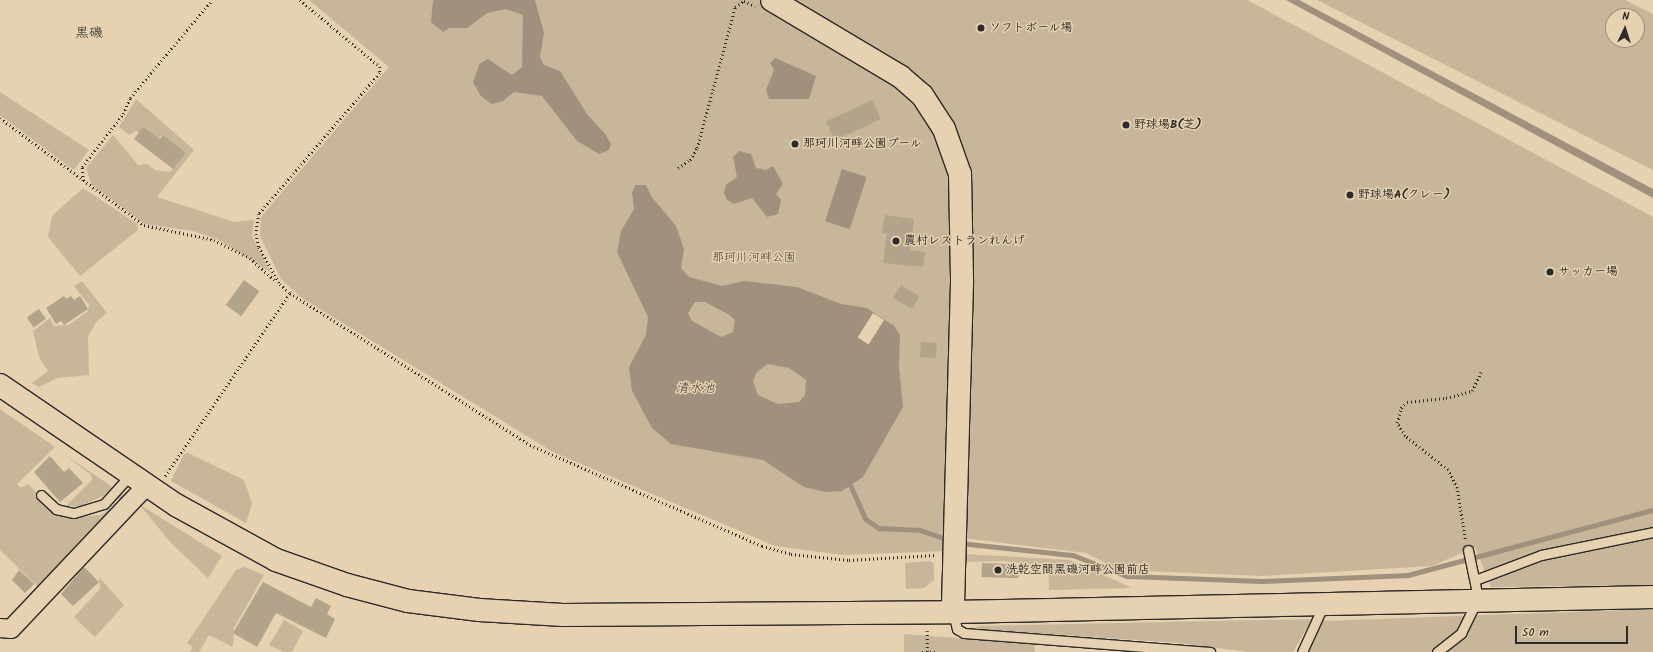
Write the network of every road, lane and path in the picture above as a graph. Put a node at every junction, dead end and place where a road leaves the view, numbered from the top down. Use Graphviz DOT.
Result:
graph roads {
  1 [pos="212,0"];
  2 [pos="300,0"];
  3 [pos="772,0"];
  4 [pos="735,7"];
  5 [pos="0,118"];
  6 [pos="678,168"];
  7 [pos="83,181"];
  8 [pos="280,284"];
  9 [pos="290,293"];
  10 [pos="1481,372"];
  11 [pos="0,385"];
  12 [pos="144,484"];
  13 [pos="41,495"];
  14 [pos="1653,532"];
  15 [pos="1468,550"];
  16 [pos="955,555"];
  17 [pos="1476,584"];
  18 [pos="1653,597"];
  19 [pos="1324,602"];
  20 [pos="952,612"];
  21 [pos="0,628"];
  22 [pos="927,651"];
  23 [pos="922,652"];
  24 [pos="935,652"];
  25 [pos="1210,652"];
  26 [pos="1302,652"];
  27 [pos="1437,652"];
  1 -- 7 [label="path"];
  2 -- 8 [label="path"];
  3 -- 16 [label="street"];
  4 -- 6 [label="path"];
  5 -- 7 [label="path"];
  7 -- 8 [label="path"];
  8 -- 9 [label="path"];
  9 -- 12 [label="path"];
  9 -- 16 [label="path"];
  10 -- 15 [label="path"];
  11 -- 12 [label="street"];
  12 -- 13 [label="lane"];
  12 -- 20 [label="street"];
  12 -- 21 [label="street"];
  14 -- 17 [label="lane"];
  15 -- 17 [label="lane"];
  16 -- 20 [label="street"];
  17 -- 18 [label="street"];
  17 -- 19 [label="street"];
  17 -- 27 [label="lane"];
  19 -- 20 [label="street"];
  19 -- 26 [label="lane"];
  20 -- 25 [label="lane"];
  22 -- 23 [label="path"];
  22 -- 24 [label="path"];
}
